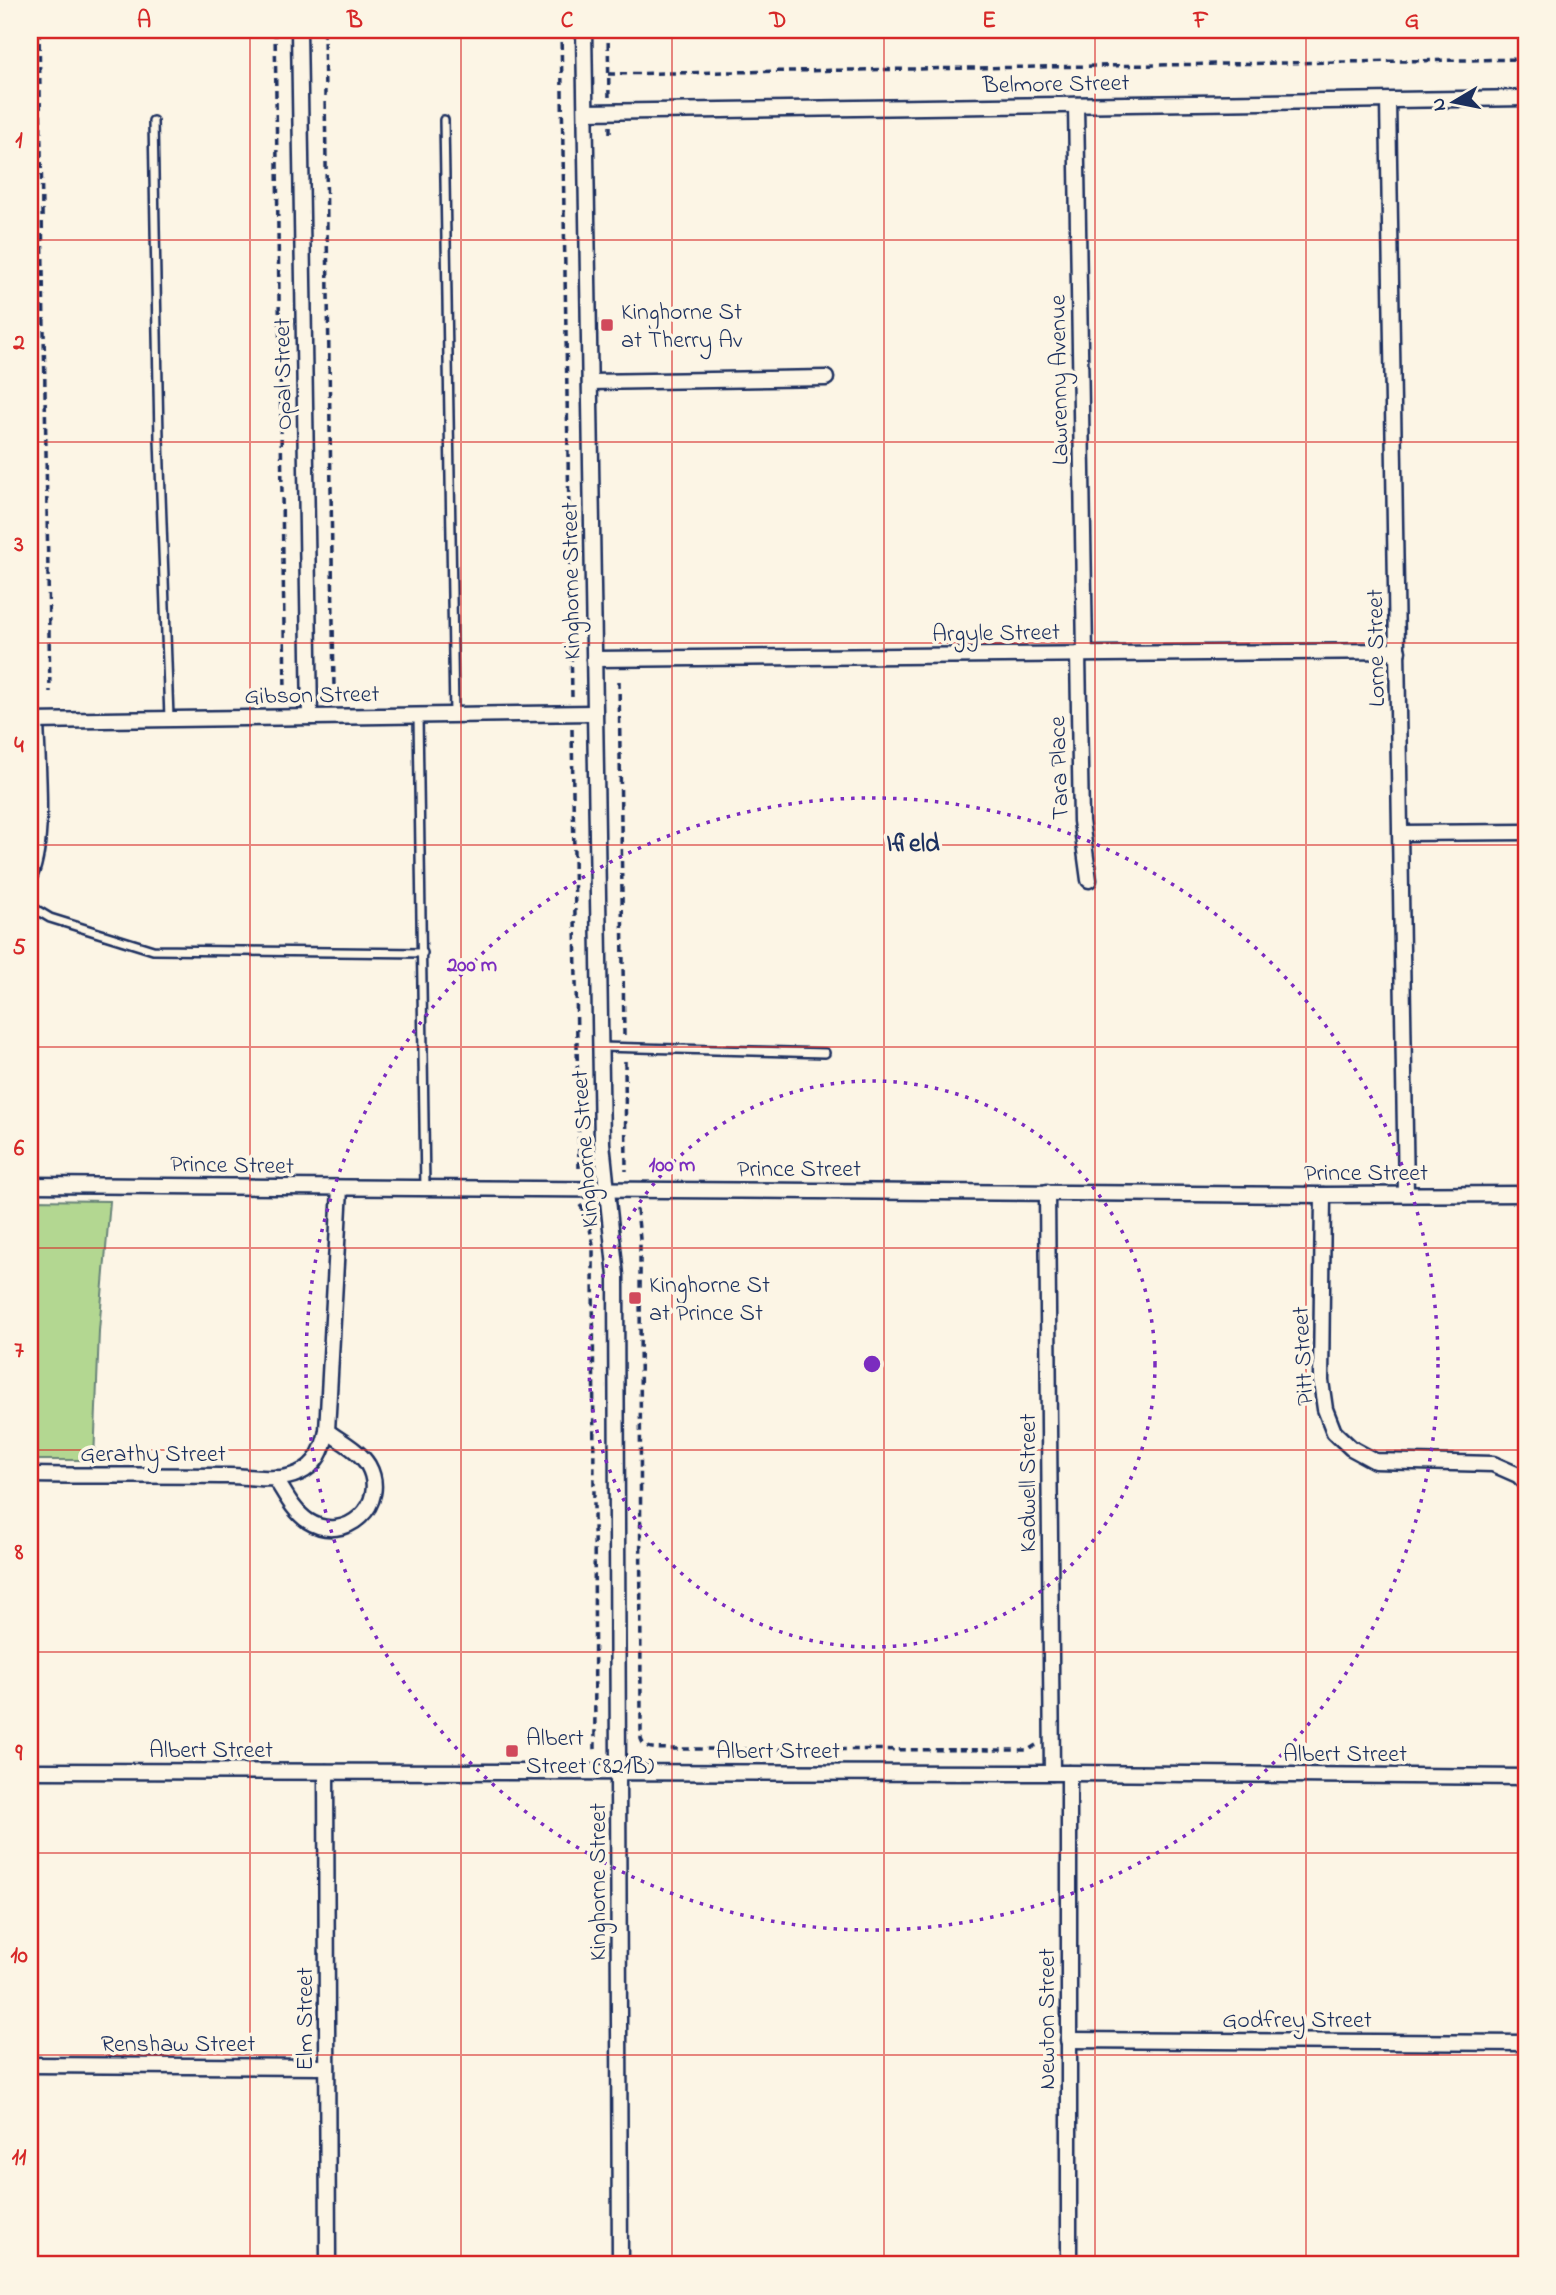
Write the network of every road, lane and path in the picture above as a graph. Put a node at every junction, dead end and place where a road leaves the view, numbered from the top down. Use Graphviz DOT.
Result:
graph roads {
  1 [pos="39,30"];
  2 [pos="275,30"];
  3 [pos="299,30"];
  4 [pos="324,30"];
  5 [pos="561,30"];
  6 [pos="584,30"];
  7 [pos="608,30"];
  8 [pos="1526,59"];
  9 [pos="1526,98"];
  10 [pos="1388,102"];
  11 [pos="1076,105"];
  12 [pos="586,112"];
  13 [pos="444,120"];
  14 [pos="153,121"];
  15 [pos="826,378"];
  16 [pos="590,382"];
  17 [pos="1398,651"];
  18 [pos="1082,654"];
  19 [pos="594,659"];
  20 [pos="619,681"];
  21 [pos="334,688"];
  22 [pos="50,692"];
  23 [pos="285,692"];
  24 [pos="572,697"];
  25 [pos="595,713"];
  26 [pos="418,715"];
  27 [pos="453,715"];
  28 [pos="310,717"];
  29 [pos="169,719"];
  30 [pos="33,721"];
  31 [pos="572,729"];
  32 [pos="1526,832"];
  33 [pos="1401,833"];
  34 [pos="30,875"];
  35 [pos="1089,880"];
  36 [pos="30,906"];
  37 [pos="423,953"];
  38 [pos="600,1047"];
  39 [pos="624,1048"];
  40 [pos="825,1053"];
  41 [pos="579,1168"];
  42 [pos="626,1171"];
  43 [pos="30,1185"];
  44 [pos="340,1188"];
  45 [pos="425,1189"];
  46 [pos="605,1189"];
  47 [pos="1047,1192"];
  48 [pos="1406,1194"];
  49 [pos="1526,1194"];
  50 [pos="1322,1195"];
  51 [pos="580,1205"];
  52 [pos="636,1209"];
  53 [pos="327,1431"];
  54 [pos="30,1475"];
  55 [pos="275,1478"];
  56 [pos="1526,1483"];
  57 [pos="1036,1739"];
  58 [pos="595,1751"];
  59 [pos="30,1771"];
  60 [pos="326,1772"];
  61 [pos="619,1773"];
  62 [pos="1052,1773"];
  63 [pos="1069,1773"];
  64 [pos="1526,1777"];
  65 [pos="1068,2040"];
  66 [pos="1526,2043"];
  67 [pos="30,2066"];
  68 [pos="327,2067"];
  69 [pos="328,2265"];
  70 [pos="620,2265"];
  71 [pos="1069,2265"];
  1 -- 22 [label="path"];
  2 -- 23 [label="path"];
  3 -- 28 [label="street, Opal Street"];
  4 -- 21 [label="path"];
  5 -- 24 [label="path"];
  6 -- 12 [label="street, Kinghorne Street"];
  7 -- 8 [label="path"];
  9 -- 10 [label="street, Belmore Street"];
  10 -- 11 [label="street, Belmore Street"];
  10 -- 17 [label="street, Lorne Street"];
  11 -- 12 [label="street, Belmore Street"];
  11 -- 18 [label="street, Lawrenny Avenue"];
  12 -- 16 [label="street, Kinghorne Street"];
  13 -- 27 [label="lane"];
  14 -- 29 [label="lane"];
  15 -- 16 [label="street"];
  16 -- 19 [label="street, Kinghorne Street"];
  17 -- 18 [label="street, Argyle Street"];
  17 -- 33 [label="street, Lorne Street"];
  18 -- 19 [label="street, Argyle Street"];
  18 -- 35 [label="street, Tara Place"];
  19 -- 25 [label="street, Kinghorne Street"];
  20 -- 39 [label="path"];
  25 -- 27 [label="street, Gibson Street"];
  25 -- 38 [label="street, Kinghorne Street"];
  26 -- 27 [label="street, Gibson Street"];
  26 -- 28 [label="street, Gibson Street"];
  26 -- 37 [label="lane"];
  28 -- 29 [label="street, Gibson Street"];
  29 -- 30 [label="street, Gibson Street"];
  30 -- 34 [label="street"];
  31 -- 41 [label="path"];
  32 -- 33 [label="street"];
  33 -- 48 [label="street, Lorne Street"];
  36 -- 37 [label="lane"];
  37 -- 45 [label="lane"];
  38 -- 39 [label="lane"];
  38 -- 46 [label="street, Kinghorne Street"];
  39 -- 40 [label="lane"];
  39 -- 42 [label="path"];
  43 -- 44 [label="street, Prince Street"];
  44 -- 45 [label="street, Prince Street"];
  44 -- 53 [label="street, Gerathy Street"];
  45 -- 46 [label="street, Prince Street"];
  46 -- 47 [label="street, Prince Street"];
  46 -- 61 [label="street, Kinghorne Street"];
  47 -- 50 [label="street, Prince Street"];
  47 -- 62 [label="street, Kadwell Street"];
  48 -- 49 [label="street, Prince Street"];
  48 -- 50 [label="street, Prince Street"];
  50 -- 56 [label="street, Pitt Street"];
  51 -- 58 [label="path"];
  52 -- 57 [label="path"];
  53 -- 55 [label="street, Gerathy Street"];
  53 -- 55 [label="street"];
  54 -- 55 [label="street, Gerathy Street"];
  59 -- 60 [label="street, Albert Street"];
  60 -- 61 [label="street, Albert Street"];
  60 -- 68 [label="street, Elm Street"];
  61 -- 62 [label="street, Albert Street"];
  61 -- 70 [label="street, Kinghorne Street"];
  62 -- 63 [label="street, Albert Street"];
  63 -- 64 [label="street, Albert Street"];
  63 -- 65 [label="street, Newton Street"];
  65 -- 66 [label="street, Godfrey Street"];
  65 -- 71 [label="street, Newton Street"];
  67 -- 68 [label="street, Renshaw Street"];
  68 -- 69 [label="street, Elm Street"];
}
